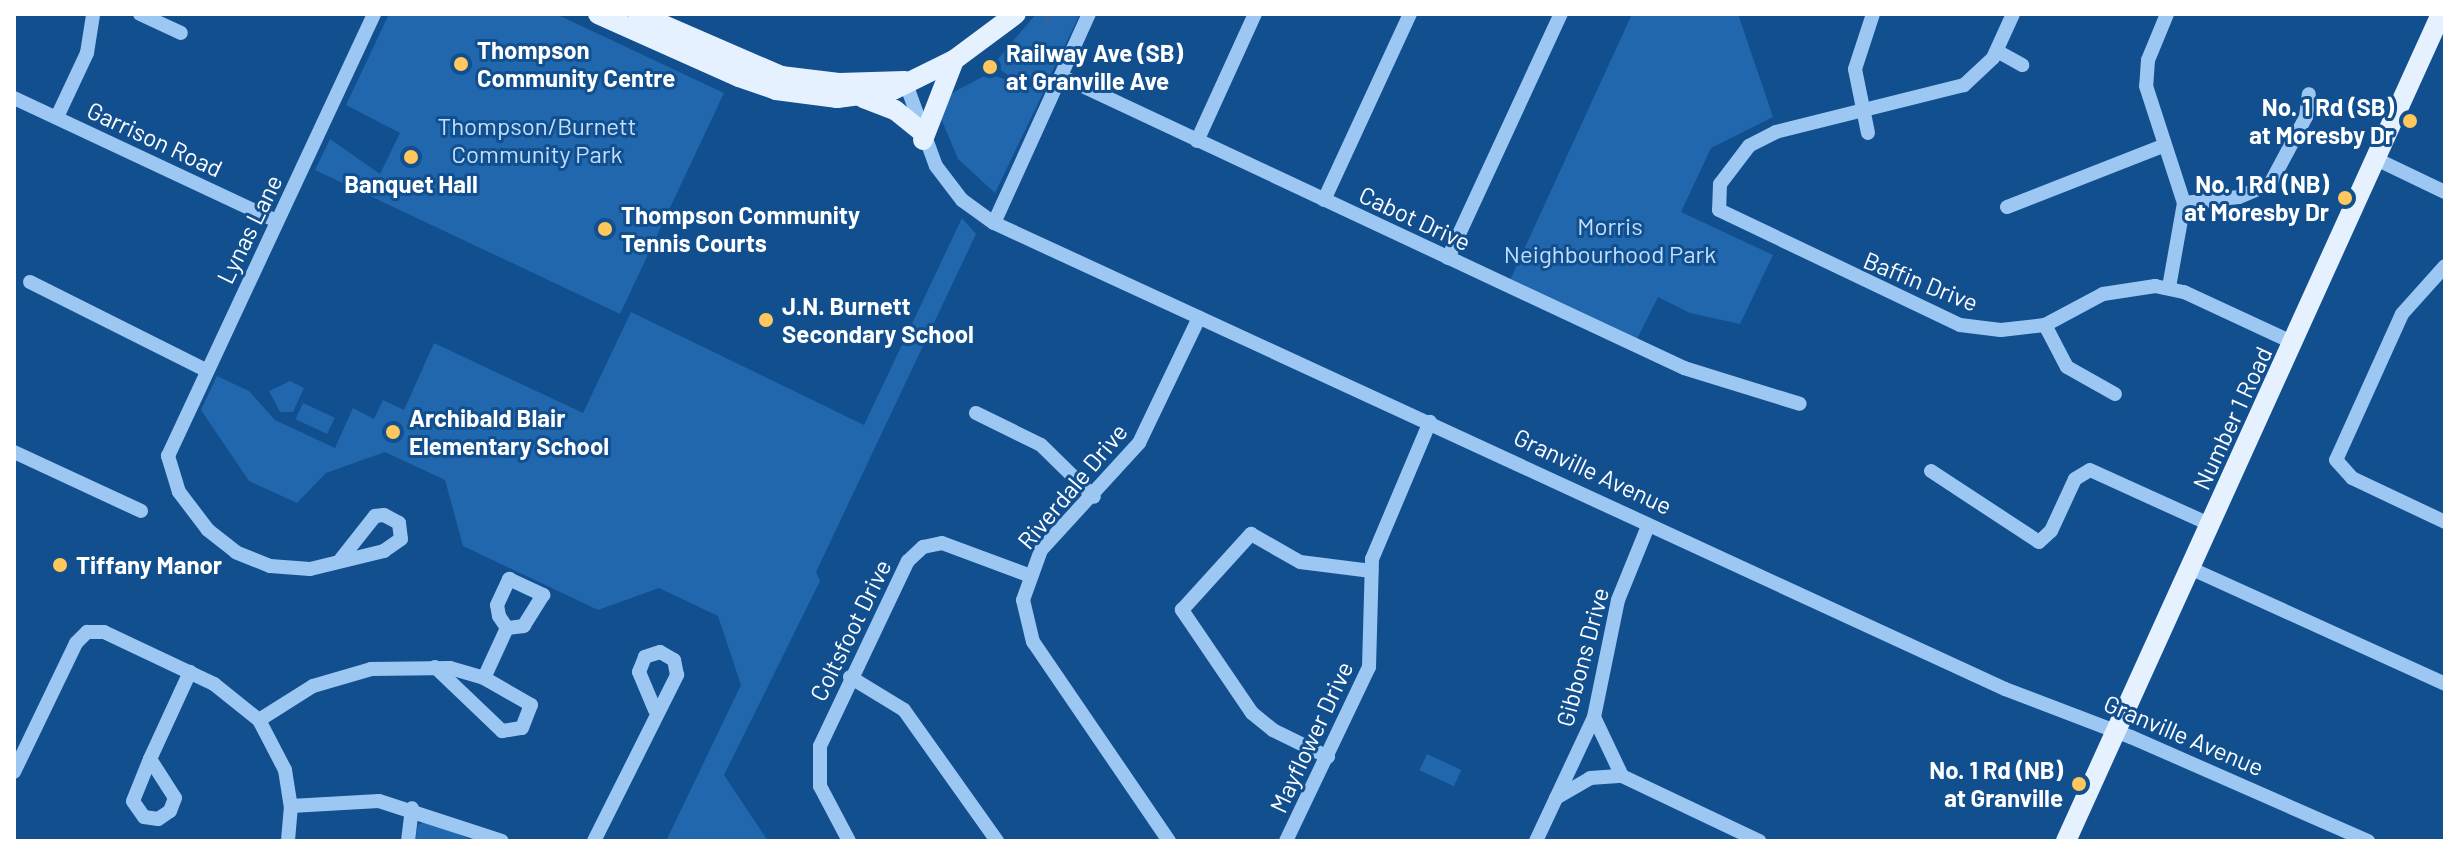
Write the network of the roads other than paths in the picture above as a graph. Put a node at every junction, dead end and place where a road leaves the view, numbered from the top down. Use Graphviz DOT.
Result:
graph roads {
  1 [pos="93,14"];
  2 [pos="140,14"];
  3 [pos="374,14"];
  4 [pos="598,14"];
  5 [pos="638,14"];
  6 [pos="1016,14"];
  7 [pos="1089,14"];
  8 [pos="1255,14"];
  9 [pos="1410,14"];
  10 [pos="1561,14"];
  11 [pos="1873,14"];
  12 [pos="2013,14"];
  13 [pos="2167,14"];
  14 [pos="2441,14"];
  15 [pos="181,33"];
  16 [pos="1997,51"];
  17 [pos="954,60"];
  18 [pos="2022,65"];
  19 [pos="1061,76"];
  20 [pos="905,81"];
  21 [pos="2309,94"];
  22 [pos="14,98"];
  23 [pos="859,98"];
  24 [pos="1863,113"];
  25 [pos="57,117"];
  26 [pos="1868,133"];
  27 [pos="922,135"];
  28 [pos="1197,141"];
  29 [pos="2163,146"];
  30 [pos="2376,159"];
  31 [pos="2445,192"];
  32 [pos="1324,200"];
  33 [pos="2184,203"];
  34 [pos="2007,207"];
  35 [pos="277,221"];
  36 [pos="994,223"];
  37 [pos="1448,258"];
  38 [pos="2445,266"];
  39 [pos="30,282"];
  40 [pos="2169,287"];
  41 [pos="1199,318"];
  42 [pos="2045,325"];
  43 [pos="2294,343"];
  44 [pos="206,370"];
  45 [pos="2115,394"];
  46 [pos="1800,404"];
  47 [pos="976,413"];
  48 [pos="1430,422"];
  49 [pos="14,452"];
  50 [pos="1931,471"];
  51 [pos="1094,497"];
  52 [pos="141,511"];
  53 [pos="2445,522"];
  54 [pos="2211,525"];
  55 [pos="1648,526"];
  56 [pos="341,559"];
  57 [pos="2192,569"];
  58 [pos="1371,571"];
  59 [pos="1028,575"];
  60 [pos="507,628"];
  61 [pos="435,667"];
  62 [pos="190,672"];
  63 [pos="850,677"];
  64 [pos="484,678"];
  65 [pos="2445,684"];
  66 [pos="655,710"];
  67 [pos="1594,717"];
  68 [pos="259,720"];
  69 [pos="2116,732"];
  70 [pos="19,749"];
  71 [pos="1328,757"];
  72 [pos="150,759"];
  73 [pos="14,772"];
  74 [pos="1622,776"];
  75 [pos="1555,799"];
  76 [pos="291,806"];
  77 [pos="412,808"];
  78 [pos="2331,828"];
  79 [pos="288,841"];
  80 [pos="408,841"];
  81 [pos="502,841"];
  82 [pos="594,841"];
  83 [pos="849,841"];
  84 [pos="997,841"];
  85 [pos="1169,841"];
  86 [pos="1286,841"];
  87 [pos="1536,841"];
  88 [pos="1759,841"];
  89 [pos="2066,841"];
  90 [pos="2352,841"];
  91 [pos="2368,841"];
  1 -- 25 [label="street"];
  2 -- 15 [label="street"];
  3 -- 35 [label="street, Lynas Lane"];
  4 -- 23 [label="main road"];
  5 -- 20 [label="main road"];
  6 -- 17 [label="main road"];
  7 -- 19 [label="street"];
  8 -- 28 [label="street"];
  9 -- 32 [label="street"];
  10 -- 37 [label="street"];
  11 -- 24 [label="street"];
  12 -- 16 [label="street"];
  13 -- 29 [label="street"];
  14 -- 30 [label="main road, Number 1 Road"];
  16 -- 18 [label="street"];
  16 -- 24 [label="street"];
  17 -- 20 [label="main road"];
  17 -- 27 [label="main road"];
  19 -- 28 [label="street, Cabot Drive"];
  19 -- 36 [label="street"];
  20 -- 23 [label="main road"];
  20 -- 27 [label="street, Granville Avenue"];
  21 -- 33 [label="street"];
  22 -- 25 [label="street, Garrison Road"];
  23 -- 27 [label="main road"];
  24 -- 26 [label="street"];
  24 -- 42 [label="street, Baffin Drive"];
  25 -- 35 [label="street, Garrison Road"];
  27 -- 36 [label="street, Granville Avenue"];
  28 -- 32 [label="street, Cabot Drive"];
  29 -- 33 [label="street"];
  29 -- 34 [label="street"];
  30 -- 31 [label="street"];
  30 -- 43 [label="main road, Number 1 Road"];
  32 -- 37 [label="street, Cabot Drive"];
  33 -- 40 [label="street"];
  35 -- 44 [label="street, Lynas Lane"];
  36 -- 41 [label="street, Granville Avenue"];
  37 -- 46 [label="street, Cabot Drive"];
  38 -- 53 [label="street"];
  39 -- 44 [label="street"];
  40 -- 42 [label="street, Baffin Drive"];
  40 -- 43 [label="street, Baffin Drive"];
  41 -- 48 [label="street, Granville Avenue"];
  41 -- 51 [label="street, Riverdale Drive"];
  42 -- 45 [label="street"];
  43 -- 54 [label="main road, Number 1 Road"];
  44 -- 56 [label="street, Lynas Lane"];
  47 -- 51 [label="street"];
  48 -- 55 [label="street, Granville Avenue"];
  48 -- 58 [label="street, Mayflower Drive"];
  49 -- 52 [label="street"];
  50 -- 54 [label="street"];
  51 -- 59 [label="street, Riverdale Drive"];
  54 -- 57 [label="main road, Number 1 Road"];
  55 -- 67 [label="street, Gibbons Drive"];
  55 -- 69 [label="street, Granville Avenue"];
  57 -- 65 [label="street"];
  57 -- 69 [label="main road, Number 1 Road"];
  58 -- 71 [label="street, Mayflower Drive"];
  58 -- 71 [label="street"];
  59 -- 63 [label="street, Coltsfoot Drive"];
  59 -- 85 [label="street, Riverdale Drive"];
  60 -- 64 [label="street"];
  61 -- 64 [label="street"];
  61 -- 64 [label="street"];
  61 -- 68 [label="street"];
  62 -- 68 [label="street"];
  62 -- 70 [label="street"];
  62 -- 72 [label="street"];
  63 -- 83 [label="street, Coltsfoot Drive"];
  63 -- 84 [label="street"];
  66 -- 82 [label="street"];
  67 -- 74 [label="street"];
  67 -- 75 [label="street, Gibbons Drive"];
  68 -- 76 [label="street"];
  69 -- 78 [label="street, Granville Avenue"];
  69 -- 89 [label="main road, Number 1 Road"];
  70 -- 73 [label="street"];
  71 -- 86 [label="street, Mayflower Drive"];
  74 -- 75 [label="street"];
  74 -- 88 [label="street"];
  75 -- 87 [label="street, Gibbons Drive"];
  76 -- 77 [label="street"];
  76 -- 79 [label="street"];
  77 -- 80 [label="street"];
  77 -- 81 [label="street"];
  78 -- 90 [label="street, Granville Avenue"];
  78 -- 91 [label="street, Granville Avenue"];
}
